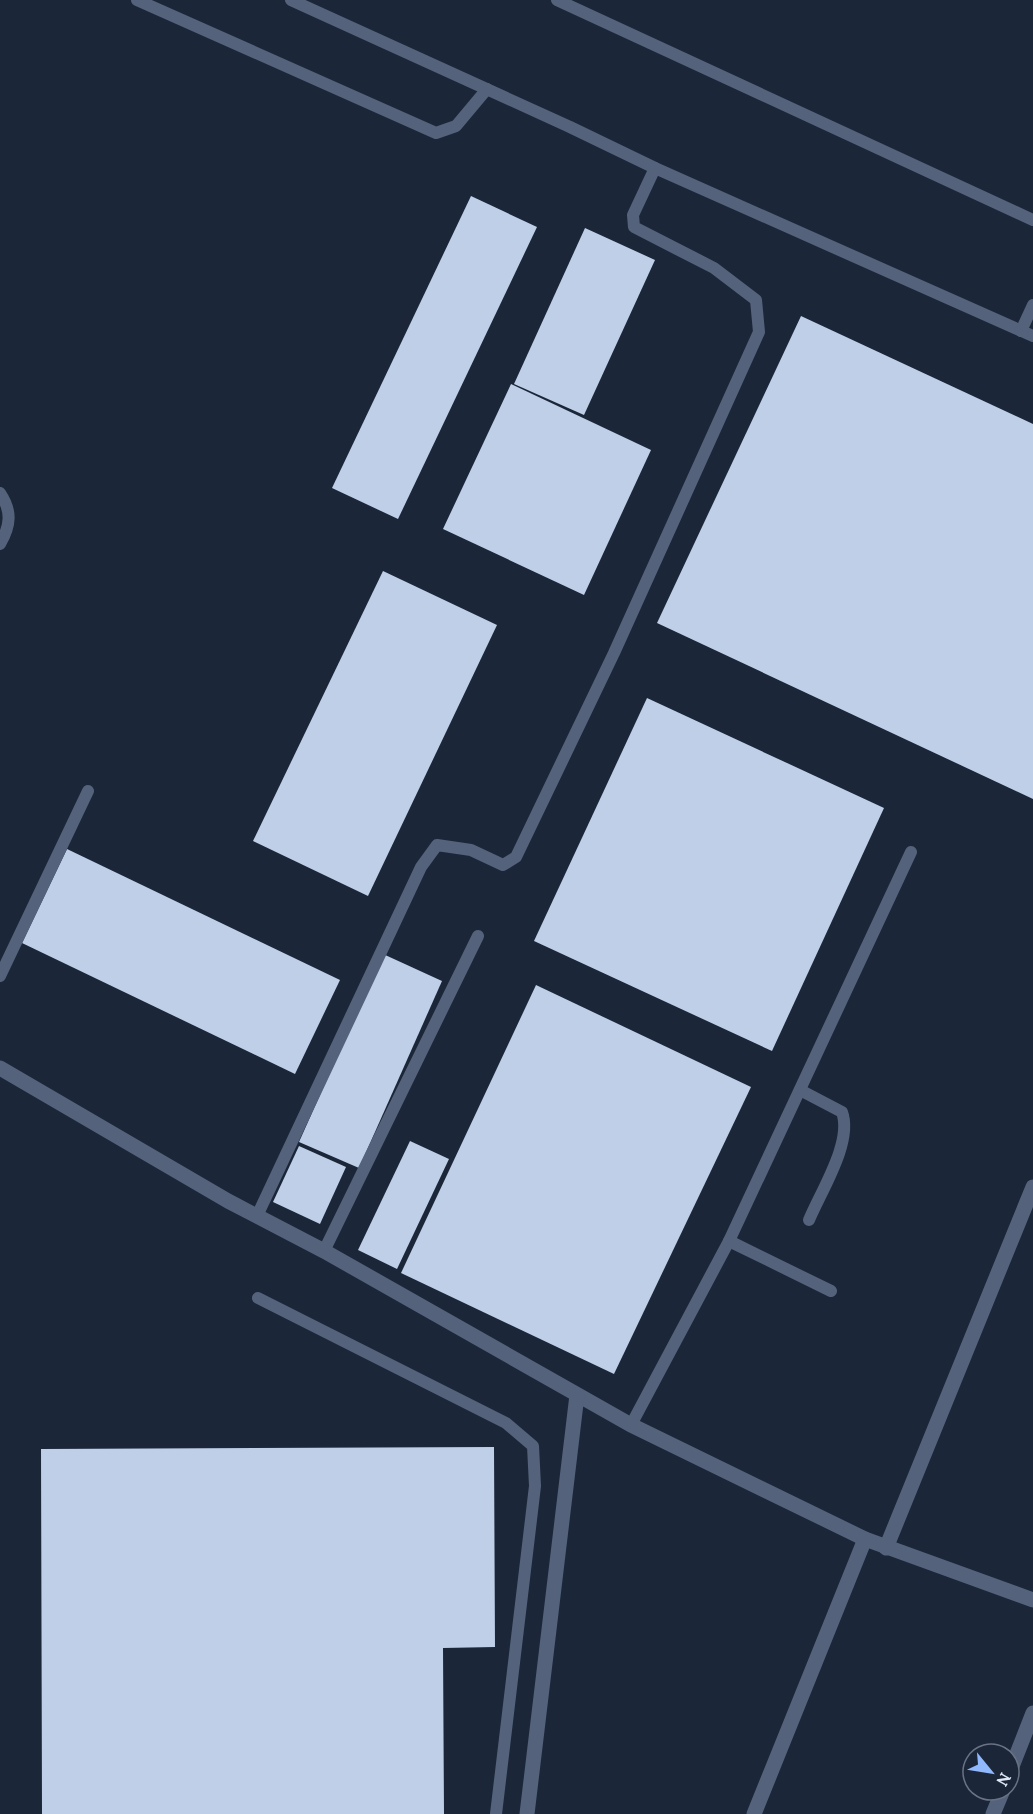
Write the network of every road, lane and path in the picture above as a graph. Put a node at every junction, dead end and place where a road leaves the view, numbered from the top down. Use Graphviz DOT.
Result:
graph roads {
  1 [pos="137,0"];
  2 [pos="291,0"];
  3 [pos="557,0"];
  4 [pos="487,89"];
  5 [pos="655,168"];
  6 [pos="1033,219"];
  7 [pos="1033,305"];
  8 [pos="1027,333"];
  9 [pos="0,493"];
  10 [pos="0,544"];
  11 [pos="87,791"];
  12 [pos="911,852"];
  13 [pos="478,936"];
  14 [pos="0,976"];
  15 [pos="0,1068"];
  16 [pos="800,1090"];
  17 [pos="1033,1186"];
  18 [pos="257,1216"];
  19 [pos="809,1220"];
  20 [pos="729,1241"];
  21 [pos="324,1251"];
  22 [pos="831,1291"];
  23 [pos="258,1298"];
  24 [pos="577,1395"];
  25 [pos="631,1425"];
  26 [pos="865,1539"];
  27 [pos="886,1548"];
  28 [pos="1033,1600"];
  29 [pos="1033,1713"];
  30 [pos="1021,1744"];
  31 [pos="495,1814"];
  32 [pos="527,1814"];
  33 [pos="754,1814"];
  1 -- 4 [label="lane"];
  2 -- 4 [label="lane"];
  3 -- 6 [label="lane"];
  4 -- 5 [label="lane"];
  5 -- 8 [label="lane"];
  5 -- 18 [label="lane"];
  7 -- 8 [label="lane"];
  9 -- 10 [label="lane"];
  11 -- 14 [label="lane"];
  12 -- 16 [label="lane"];
  13 -- 21 [label="lane"];
  15 -- 18 [label="street"];
  16 -- 19 [label="lane"];
  16 -- 20 [label="lane"];
  17 -- 27 [label="street"];
  18 -- 21 [label="street"];
  20 -- 22 [label="lane"];
  20 -- 25 [label="lane"];
  21 -- 24 [label="street"];
  23 -- 31 [label="lane"];
  24 -- 25 [label="street"];
  24 -- 32 [label="street"];
  25 -- 26 [label="street"];
  26 -- 27 [label="street"];
  26 -- 33 [label="street"];
  27 -- 28 [label="street"];
  29 -- 30 [label="street"];
}
